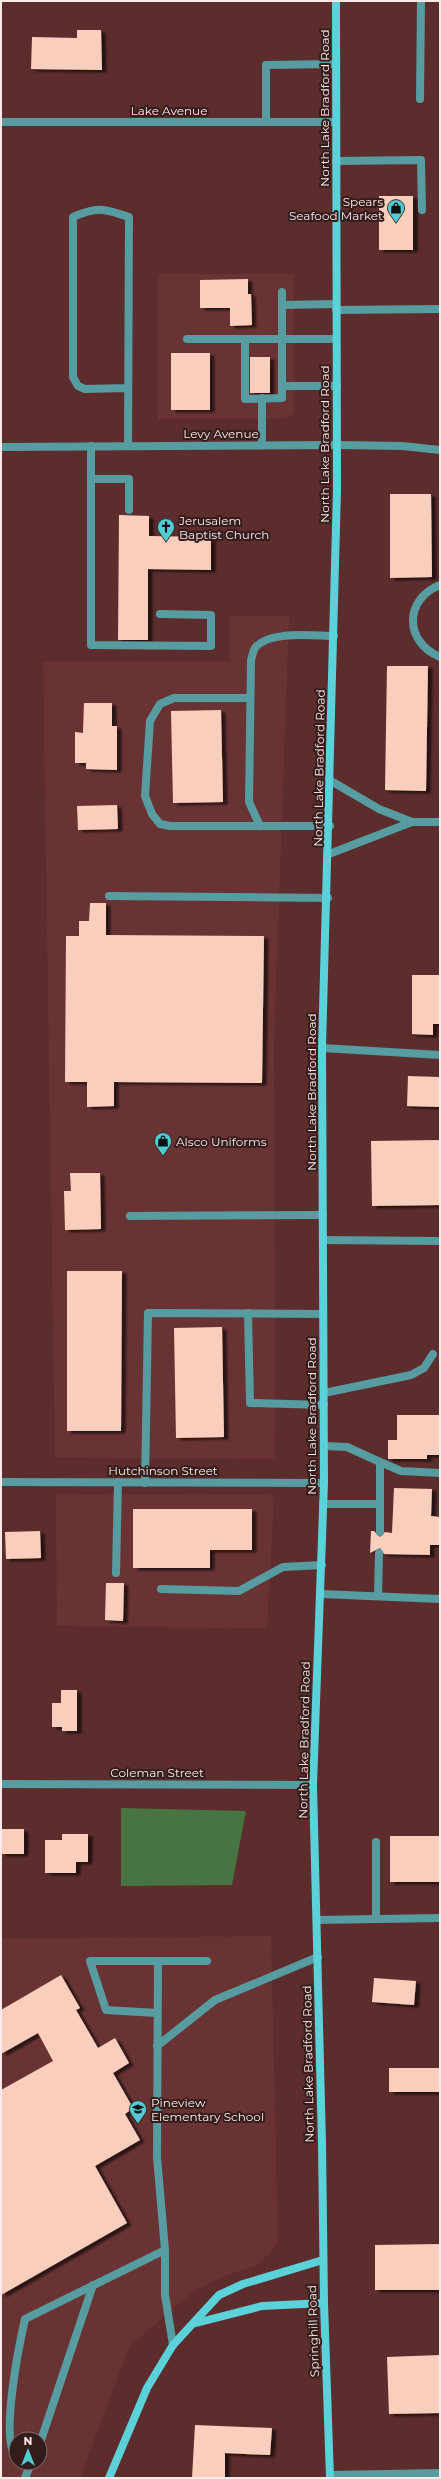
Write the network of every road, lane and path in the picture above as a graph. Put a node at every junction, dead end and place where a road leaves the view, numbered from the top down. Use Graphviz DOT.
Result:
graph roads {
  1 [pos="336,1"];
  2 [pos="421,1"];
  3 [pos="336,64"];
  4 [pos="420,100"];
  5 [pos="1,122"];
  6 [pos="266,122"];
  7 [pos="336,122"];
  8 [pos="336,160"];
  9 [pos="422,210"];
  10 [pos="282,292"];
  11 [pos="282,305"];
  12 [pos="336,307"];
  13 [pos="440,309"];
  14 [pos="187,339"];
  15 [pos="245,339"];
  16 [pos="282,339"];
  17 [pos="336,339"];
  18 [pos="282,386"];
  19 [pos="337,386"];
  20 [pos="128,388"];
  21 [pos="262,398"];
  22 [pos="262,445"];
  23 [pos="337,445"];
  24 [pos="91,446"];
  25 [pos="128,446"];
  26 [pos="1,447"];
  27 [pos="440,450"];
  28 [pos="91,479"];
  29 [pos="130,510"];
  30 [pos="440,585"];
  31 [pos="160,614"];
  32 [pos="334,636"];
  33 [pos="440,657"];
  34 [pos="250,698"];
  35 [pos="331,781"];
  36 [pos="412,822"];
  37 [pos="440,822"];
  38 [pos="260,826"];
  39 [pos="330,826"];
  40 [pos="329,854"];
  41 [pos="109,896"];
  42 [pos="328,898"];
  43 [pos="322,1048"];
  44 [pos="440,1055"];
  45 [pos="323,1215"];
  46 [pos="130,1216"];
  47 [pos="323,1240"];
  48 [pos="440,1241"];
  49 [pos="248,1313"];
  50 [pos="323,1314"];
  51 [pos="433,1354"];
  52 [pos="324,1392"];
  53 [pos="324,1405"];
  54 [pos="324,1446"];
  55 [pos="380,1462"];
  56 [pos="440,1473"];
  57 [pos="1,1482"];
  58 [pos="118,1482"];
  59 [pos="145,1483"];
  60 [pos="324,1483"];
  61 [pos="323,1504"];
  62 [pos="380,1504"];
  63 [pos="380,1532"];
  64 [pos="379,1554"];
  65 [pos="322,1565"];
  66 [pos="116,1573"];
  67 [pos="161,1589"];
  68 [pos="321,1594"];
  69 [pos="378,1596"];
  70 [pos="440,1598"];
  71 [pos="1,1784"];
  72 [pos="313,1785"];
  73 [pos="376,1842"];
  74 [pos="440,1918"];
  75 [pos="376,1919"];
  76 [pos="317,1920"];
  77 [pos="318,1957"];
  78 [pos="158,1961"];
  79 [pos="207,1961"];
  80 [pos="158,2013"];
  81 [pos="158,2046"];
  82 [pos="323,2183"];
  83 [pos="165,2250"];
  84 [pos="323,2260"];
  85 [pos="93,2285"];
  86 [pos="324,2303"];
  87 [pos="196,2323"];
  88 [pos="173,2345"];
  89 [pos="44,2431"];
  90 [pos="8,2445"];
  91 [pos="440,2473"];
  92 [pos="330,2476"];
  93 [pos="109,2478"];
  1 -- 3 [label="main road, North Lake Bradford Road"];
  2 -- 4 [label="street"];
  3 -- 6 [label="street"];
  3 -- 7 [label="main road, North Lake Bradford Road"];
  5 -- 6 [label="street, Lake Avenue"];
  6 -- 7 [label="street, Lake Avenue"];
  7 -- 8 [label="main road, North Lake Bradford Road"];
  8 -- 9 [label="street"];
  8 -- 12 [label="main road, North Lake Bradford Road"];
  10 -- 11 [label="street"];
  11 -- 12 [label="street"];
  11 -- 16 [label="street"];
  12 -- 13 [label="street"];
  12 -- 17 [label="main road, North Lake Bradford Road"];
  14 -- 15 [label="street"];
  15 -- 16 [label="street"];
  15 -- 21 [label="street"];
  16 -- 17 [label="street"];
  16 -- 18 [label="street"];
  17 -- 19 [label="main road, North Lake Bradford Road"];
  18 -- 19 [label="street"];
  18 -- 21 [label="street"];
  19 -- 23 [label="main road, North Lake Bradford Road"];
  20 -- 20 [label="street"];
  20 -- 25 [label="street"];
  21 -- 22 [label="street"];
  22 -- 23 [label="street, Levy Avenue"];
  22 -- 25 [label="street, Levy Avenue"];
  23 -- 27 [label="street, Levy Avenue"];
  23 -- 32 [label="main road, North Lake Bradford Road"];
  24 -- 25 [label="street, Levy Avenue"];
  24 -- 26 [label="street, Levy Avenue"];
  24 -- 28 [label="street"];
  28 -- 29 [label="street"];
  28 -- 31 [label="street"];
  30 -- 33 [label="street"];
  32 -- 34 [label="street"];
  32 -- 35 [label="main road, North Lake Bradford Road"];
  34 -- 38 [label="street"];
  34 -- 38 [label="street"];
  35 -- 36 [label="street"];
  35 -- 39 [label="main road, North Lake Bradford Road"];
  36 -- 37 [label="street"];
  36 -- 40 [label="street"];
  38 -- 39 [label="street"];
  39 -- 40 [label="main road, North Lake Bradford Road"];
  40 -- 42 [label="main road, North Lake Bradford Road"];
  41 -- 42 [label="street"];
  42 -- 43 [label="main road, North Lake Bradford Road"];
  43 -- 44 [label="street"];
  43 -- 45 [label="main road, North Lake Bradford Road"];
  45 -- 46 [label="street"];
  45 -- 47 [label="main road, North Lake Bradford Road"];
  47 -- 48 [label="street"];
  47 -- 50 [label="main road, North Lake Bradford Road"];
  49 -- 50 [label="street"];
  49 -- 53 [label="street"];
  49 -- 59 [label="street"];
  50 -- 52 [label="main road, North Lake Bradford Road"];
  51 -- 52 [label="street"];
  52 -- 53 [label="main road, North Lake Bradford Road"];
  53 -- 54 [label="main road, North Lake Bradford Road"];
  54 -- 55 [label="street"];
  54 -- 60 [label="main road, North Lake Bradford Road"];
  55 -- 56 [label="street"];
  55 -- 62 [label="street"];
  57 -- 58 [label="street, Hutchinson Street"];
  58 -- 59 [label="street, Hutchinson Street"];
  58 -- 66 [label="street"];
  59 -- 60 [label="street, Hutchinson Street"];
  60 -- 61 [label="main road, North Lake Bradford Road"];
  61 -- 62 [label="street"];
  61 -- 65 [label="main road, North Lake Bradford Road"];
  62 -- 63 [label="street"];
  64 -- 69 [label="street"];
  65 -- 67 [label="street"];
  65 -- 68 [label="main road, North Lake Bradford Road"];
  68 -- 69 [label="street"];
  68 -- 72 [label="main road, North Lake Bradford Road"];
  69 -- 70 [label="street"];
  71 -- 72 [label="street, Coleman Street"];
  72 -- 76 [label="main road, North Lake Bradford Road"];
  73 -- 75 [label="street"];
  74 -- 75 [label="street"];
  75 -- 76 [label="street"];
  76 -- 77 [label="main road, North Lake Bradford Road"];
  77 -- 81 [label="street"];
  77 -- 82 [label="main road, North Lake Bradford Road"];
  78 -- 79 [label="street"];
  78 -- 80 [label="street"];
  78 -- 80 [label="street"];
  80 -- 81 [label="street"];
  81 -- 83 [label="street"];
  82 -- 84 [label="main road, Springhill Road"];
  83 -- 85 [label="street"];
  83 -- 88 [label="street"];
  84 -- 86 [label="main road, Springhill Road"];
  84 -- 87 [label="main road"];
  85 -- 89 [label="street"];
  85 -- 90 [label="street"];
  86 -- 87 [label="main road"];
  86 -- 92 [label="main road, Springhill Road"];
  87 -- 88 [label="main road"];
  88 -- 93 [label="main road"];
  91 -- 92 [label="street"];
}
